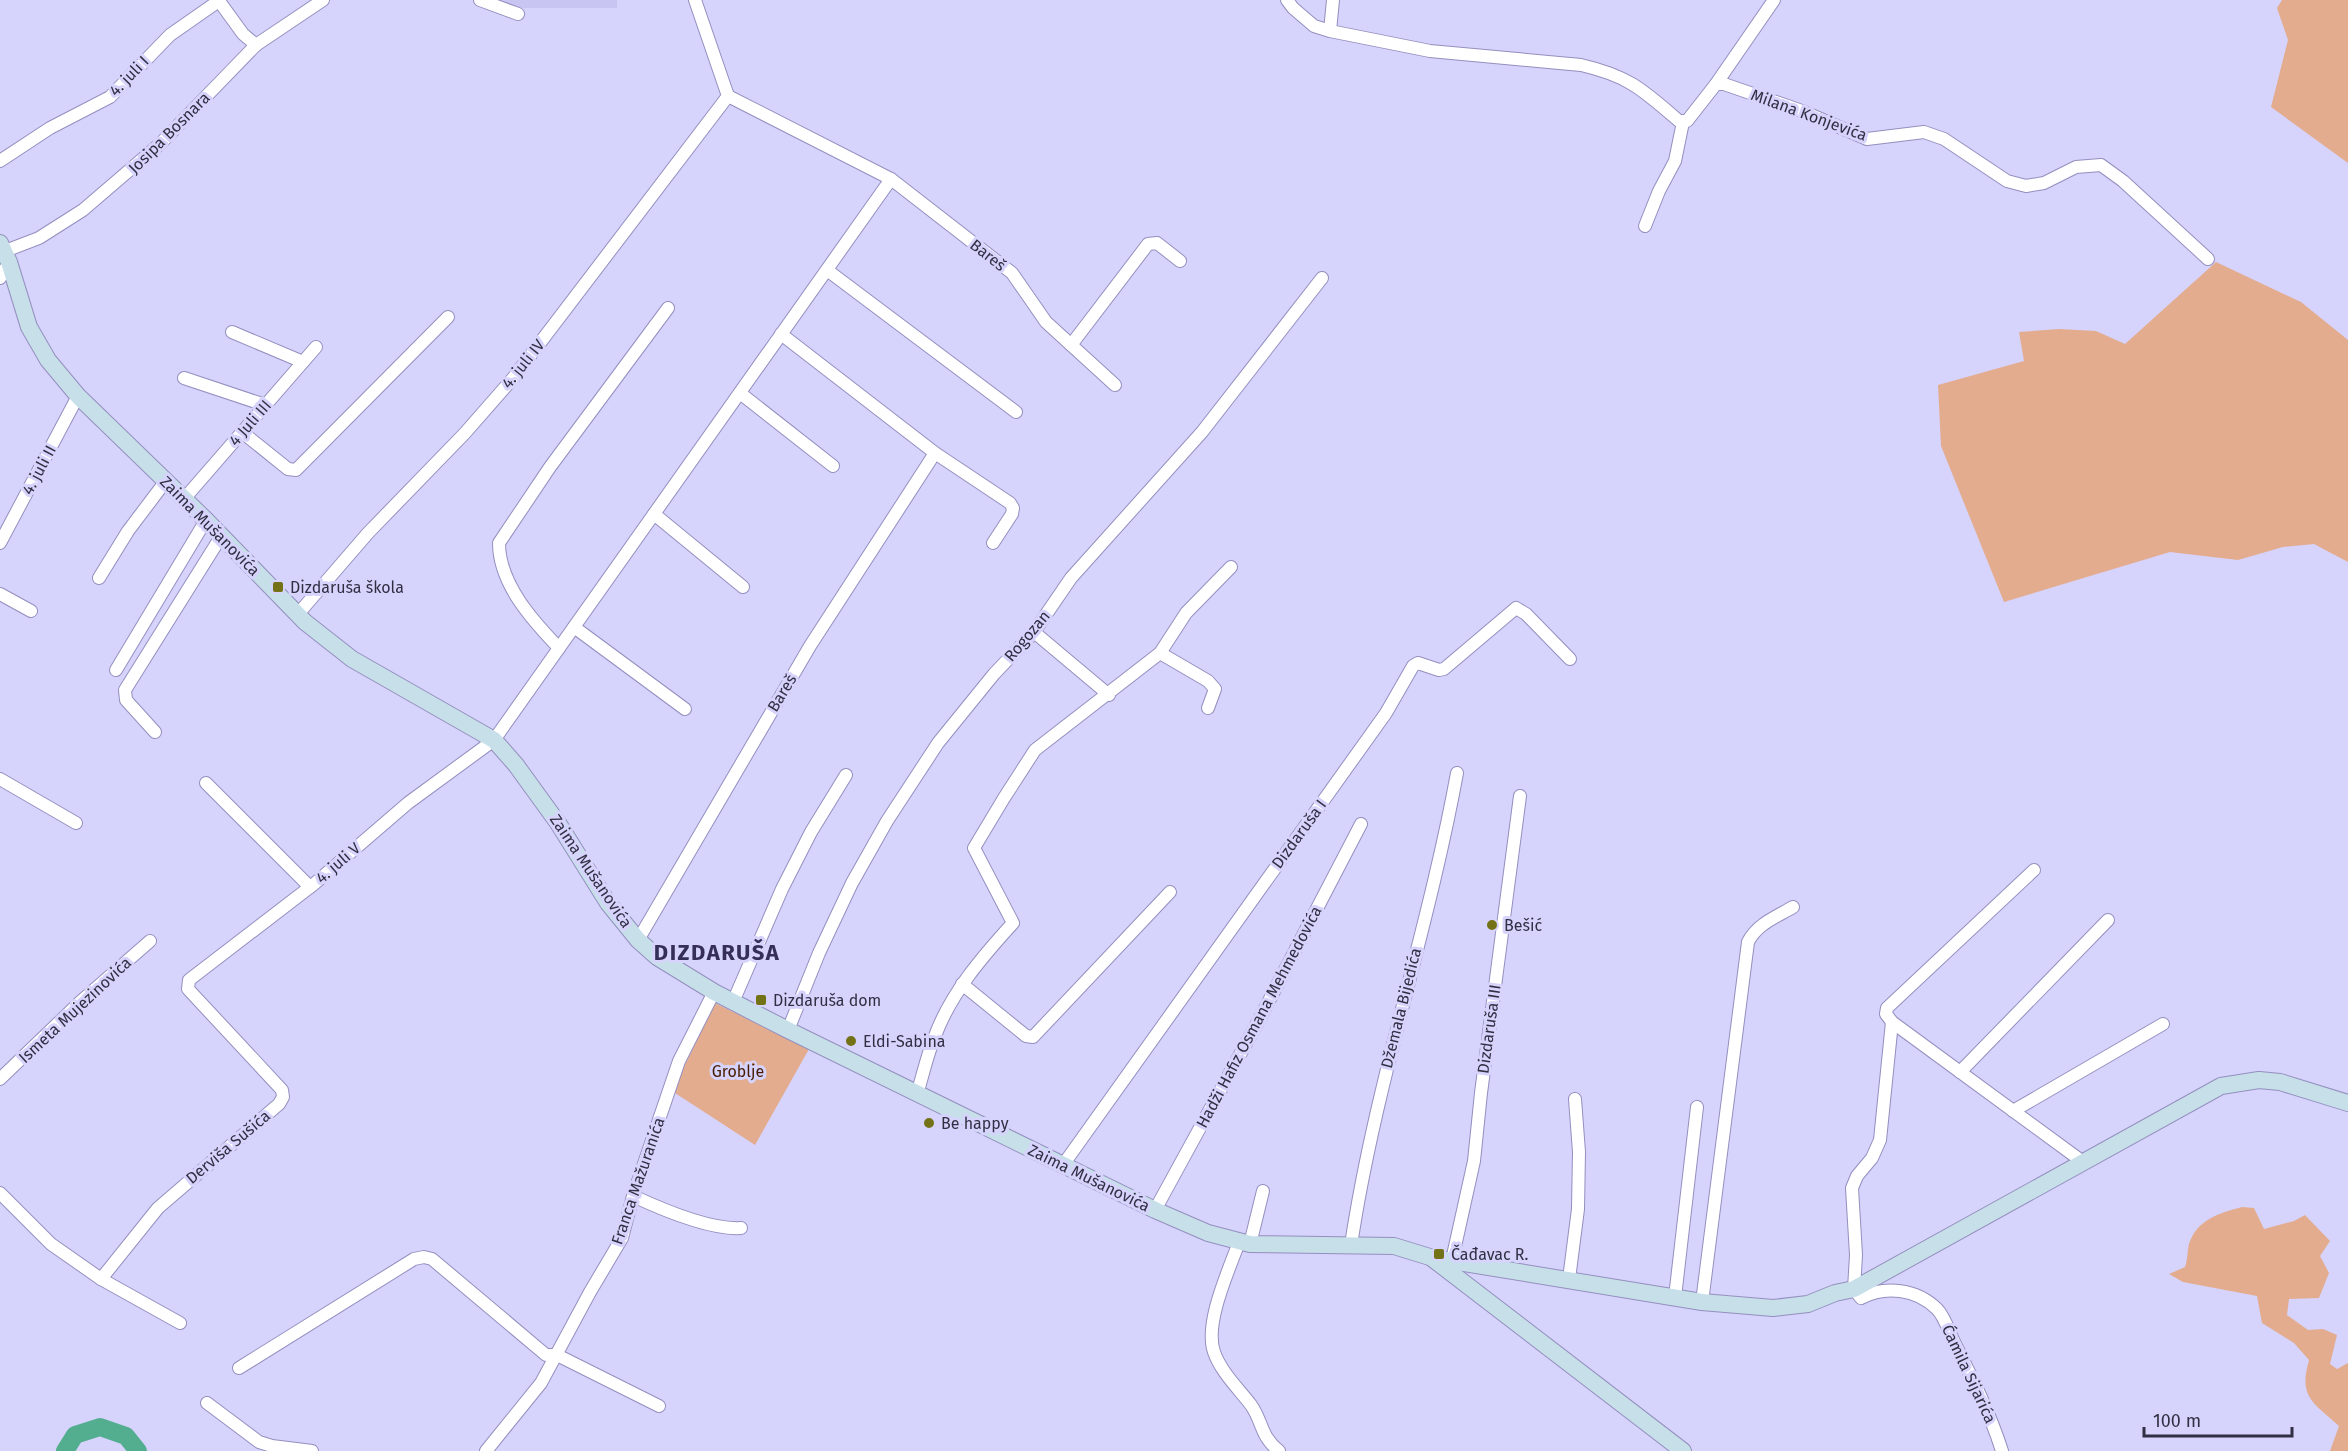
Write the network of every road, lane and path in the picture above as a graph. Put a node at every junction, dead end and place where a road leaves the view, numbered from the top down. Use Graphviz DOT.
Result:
graph roads {
  1 [pos="220,0"];
  2 [pos="323,0"];
  3 [pos="480,0"];
  4 [pos="695,0"];
  5 [pos="1287,0"];
  6 [pos="1333,0"];
  7 [pos="1774,0"];
  8 [pos="518,14"];
  9 [pos="1330,31"];
  10 [pos="256,45"];
  11 [pos="1716,84"];
  12 [pos="728,96"];
  13 [pos="1683,122"];
  14 [pos="0,161"];
  15 [pos="891,179"];
  16 [pos="1646,226"];
  17 [pos="5,252"];
  18 [pos="2208,259"];
  19 [pos="1180,261"];
  20 [pos="827,270"];
  21 [pos="0,278"];
  22 [pos="1322,278"];
  23 [pos="668,308"];
  24 [pos="448,317"];
  25 [pos="232,332"];
  26 [pos="781,334"];
  27 [pos="1071,345"];
  28 [pos="316,347"];
  29 [pos="303,362"];
  30 [pos="184,378"];
  31 [pos="1115,384"];
  32 [pos="740,393"];
  33 [pos="78,396"];
  34 [pos="265,405"];
  35 [pos="1017,412"];
  36 [pos="242,432"];
  37 [pos="935,453"];
  38 [pos="833,466"];
  39 [pos="165,482"];
  40 [pos="184,499"];
  41 [pos="654,514"];
  42 [pos="206,520"];
  43 [pos="222,535"];
  44 [pos="0,543"];
  45 [pos="993,543"];
  46 [pos="1231,567"];
  47 [pos="99,578"];
  48 [pos="743,587"];
  49 [pos="0,594"];
  50 [pos="31,611"];
  51 [pos="298,614"];
  52 [pos="574,627"];
  53 [pos="1034,632"];
  54 [pos="559,648"];
  55 [pos="1160,652"];
  56 [pos="1570,659"];
  57 [pos="116,670"];
  58 [pos="1108,694"];
  59 [pos="1208,708"];
  60 [pos="685,709"];
  61 [pos="154,732"];
  62 [pos="494,740"];
  63 [pos="1457,773"];
  64 [pos="846,775"];
  65 [pos="0,779"];
  66 [pos="206,783"];
  67 [pos="1520,796"];
  68 [pos="76,822"];
  69 [pos="1361,824"];
  70 [pos="2034,870"];
  71 [pos="310,887"];
  72 [pos="1170,892"];
  73 [pos="1793,908"];
  74 [pos="2108,920"];
  75 [pos="638,939"];
  76 [pos="150,940"];
  77 [pos="962,984"];
  78 [pos="188,988"];
  79 [pos="714,992"];
  80 [pos="733,1002"];
  81 [pos="1892,1022"];
  82 [pos="2163,1024"];
  83 [pos="788,1030"];
  84 [pos="1960,1072"];
  85 [pos="0,1079"];
  86 [pos="917,1094"];
  87 [pos="1575,1099"];
  88 [pos="2348,1103"];
  89 [pos="1697,1107"];
  90 [pos="2013,1111"];
  91 [pos="2082,1162"];
  92 [pos="1063,1165"];
  93 [pos="1263,1191"];
  94 [pos="0,1193"];
  95 [pos="633,1196"];
  96 [pos="1155,1210"];
  97 [pos="741,1228"];
  98 [pos="1245,1243"];
  99 [pos="1351,1245"];
  100 [pos="1432,1258"];
  101 [pos="1452,1260"];
  102 [pos="101,1279"];
  103 [pos="1569,1279"];
  104 [pos="1854,1289"];
  105 [pos="1675,1297"];
  106 [pos="1702,1302"];
  107 [pos="180,1323"];
  108 [pos="557,1355"];
  109 [pos="239,1368"];
  110 [pos="207,1404"];
  111 [pos="659,1406"];
  112 [pos="312,1451"];
  113 [pos="486,1451"];
  114 [pos="1279,1451"];
  115 [pos="1683,1451"];
  116 [pos="2002,1451"];
  1 -- 10 [label="street"];
  1 -- 14 [label="street, 4. juli I"];
  2 -- 10 [label="street, Josipa Bosnara"];
  3 -- 8 [label="street"];
  4 -- 12 [label="street"];
  5 -- 9 [label="street"];
  6 -- 9 [label="street"];
  7 -- 11 [label="street"];
  9 -- 13 [label="street"];
  10 -- 17 [label="street, Josipa Bosnara"];
  11 -- 13 [label="street"];
  11 -- 18 [label="street, Milana Konjevića"];
  12 -- 15 [label="street, Bareš"];
  12 -- 51 [label="street, 4. juli IV"];
  13 -- 16 [label="street"];
  15 -- 20 [label="street"];
  15 -- 27 [label="street, Bareš"];
  17 -- 21 [label="street"];
  17 -- 33 [label="street, Zaima Mušanovića"];
  19 -- 27 [label="street"];
  20 -- 26 [label="street"];
  20 -- 35 [label="street"];
  22 -- 53 [label="street, Rogozan"];
  23 -- 54 [label="street"];
  24 -- 36 [label="street"];
  25 -- 29 [label="street"];
  26 -- 32 [label="street"];
  26 -- 37 [label="street"];
  27 -- 31 [label="street, Bareš"];
  28 -- 29 [label="street, 4 Juli III"];
  29 -- 34 [label="street, 4 Juli III"];
  30 -- 34 [label="street"];
  32 -- 38 [label="street"];
  32 -- 41 [label="street"];
  33 -- 39 [label="street, Zaima Mušanovića"];
  33 -- 44 [label="street, 4. juli II"];
  34 -- 36 [label="street, 4 Juli III"];
  36 -- 40 [label="street, 4 Juli III"];
  37 -- 45 [label="street"];
  37 -- 75 [label="street, Bareš"];
  39 -- 40 [label="street, Zaima Mušanovića"];
  39 -- 47 [label="street"];
  40 -- 42 [label="street, Zaima Mušanovića"];
  41 -- 48 [label="street"];
  41 -- 52 [label="street"];
  42 -- 43 [label="street, Zaima Mušanovića"];
  42 -- 57 [label="street"];
  43 -- 51 [label="street, Zaima Mušanovića"];
  43 -- 61 [label="street"];
  46 -- 55 [label="street"];
  49 -- 50 [label="street"];
  51 -- 62 [label="street, Zaima Mušanovića"];
  52 -- 54 [label="street"];
  52 -- 60 [label="street"];
  53 -- 58 [label="street"];
  53 -- 83 [label="street, Rogozan"];
  54 -- 62 [label="street"];
  55 -- 58 [label="street"];
  55 -- 59 [label="street"];
  56 -- 92 [label="street, Dizdaruša I"];
  58 -- 77 [label="street"];
  62 -- 71 [label="street, 4. juli V"];
  62 -- 75 [label="street, Zaima Mušanovića"];
  63 -- 99 [label="street, Džemala Bijedića"];
  64 -- 80 [label="street"];
  65 -- 68 [label="street"];
  66 -- 71 [label="street"];
  67 -- 101 [label="street, Dizdaruša III"];
  69 -- 96 [label="street, Hadži Hafiz Osmana Mehmedovića"];
  70 -- 81 [label="street"];
  71 -- 78 [label="street, 4. juli V"];
  72 -- 77 [label="street"];
  73 -- 106 [label="street"];
  74 -- 84 [label="street"];
  75 -- 79 [label="street, Zaima Mušanovića"];
  76 -- 85 [label="street, Ismeta Mujezinovića"];
  77 -- 86 [label="street"];
  78 -- 102 [label="street, Derviša Sušića"];
  79 -- 80 [label="street, Zaima Mušanovića"];
  79 -- 95 [label="street, Franca Mažuranića"];
  80 -- 83 [label="street, Zaima Mušanovića"];
  81 -- 84 [label="street"];
  81 -- 104 [label="street"];
  82 -- 90 [label="street"];
  83 -- 86 [label="street, Zaima Mušanovića"];
  84 -- 90 [label="street"];
  86 -- 92 [label="street, Zaima Mušanovića"];
  87 -- 103 [label="street"];
  88 -- 91 [label="street"];
  89 -- 105 [label="street"];
  90 -- 91 [label="street"];
  91 -- 104 [label="street"];
  92 -- 96 [label="street, Zaima Mušanovića"];
  93 -- 98 [label="street"];
  94 -- 102 [label="street"];
  95 -- 97 [label="street"];
  95 -- 108 [label="street, Franca Mažuranića"];
  96 -- 98 [label="street, Zaima Mušanovića"];
  98 -- 99 [label="street, Zaima Mušanovića"];
  98 -- 114 [label="street"];
  99 -- 100 [label="street, Zaima Mušanovića"];
  100 -- 101 [label="street"];
  100 -- 115 [label="street"];
  101 -- 103 [label="street"];
  102 -- 107 [label="street"];
  103 -- 105 [label="street"];
  104 -- 106 [label="street"];
  104 -- 116 [label="street, Ćamila Sijarića"];
  105 -- 106 [label="street"];
  108 -- 109 [label="street"];
  108 -- 111 [label="street"];
  108 -- 113 [label="street, Franca Mažuranića"];
  110 -- 112 [label="street"];
}
